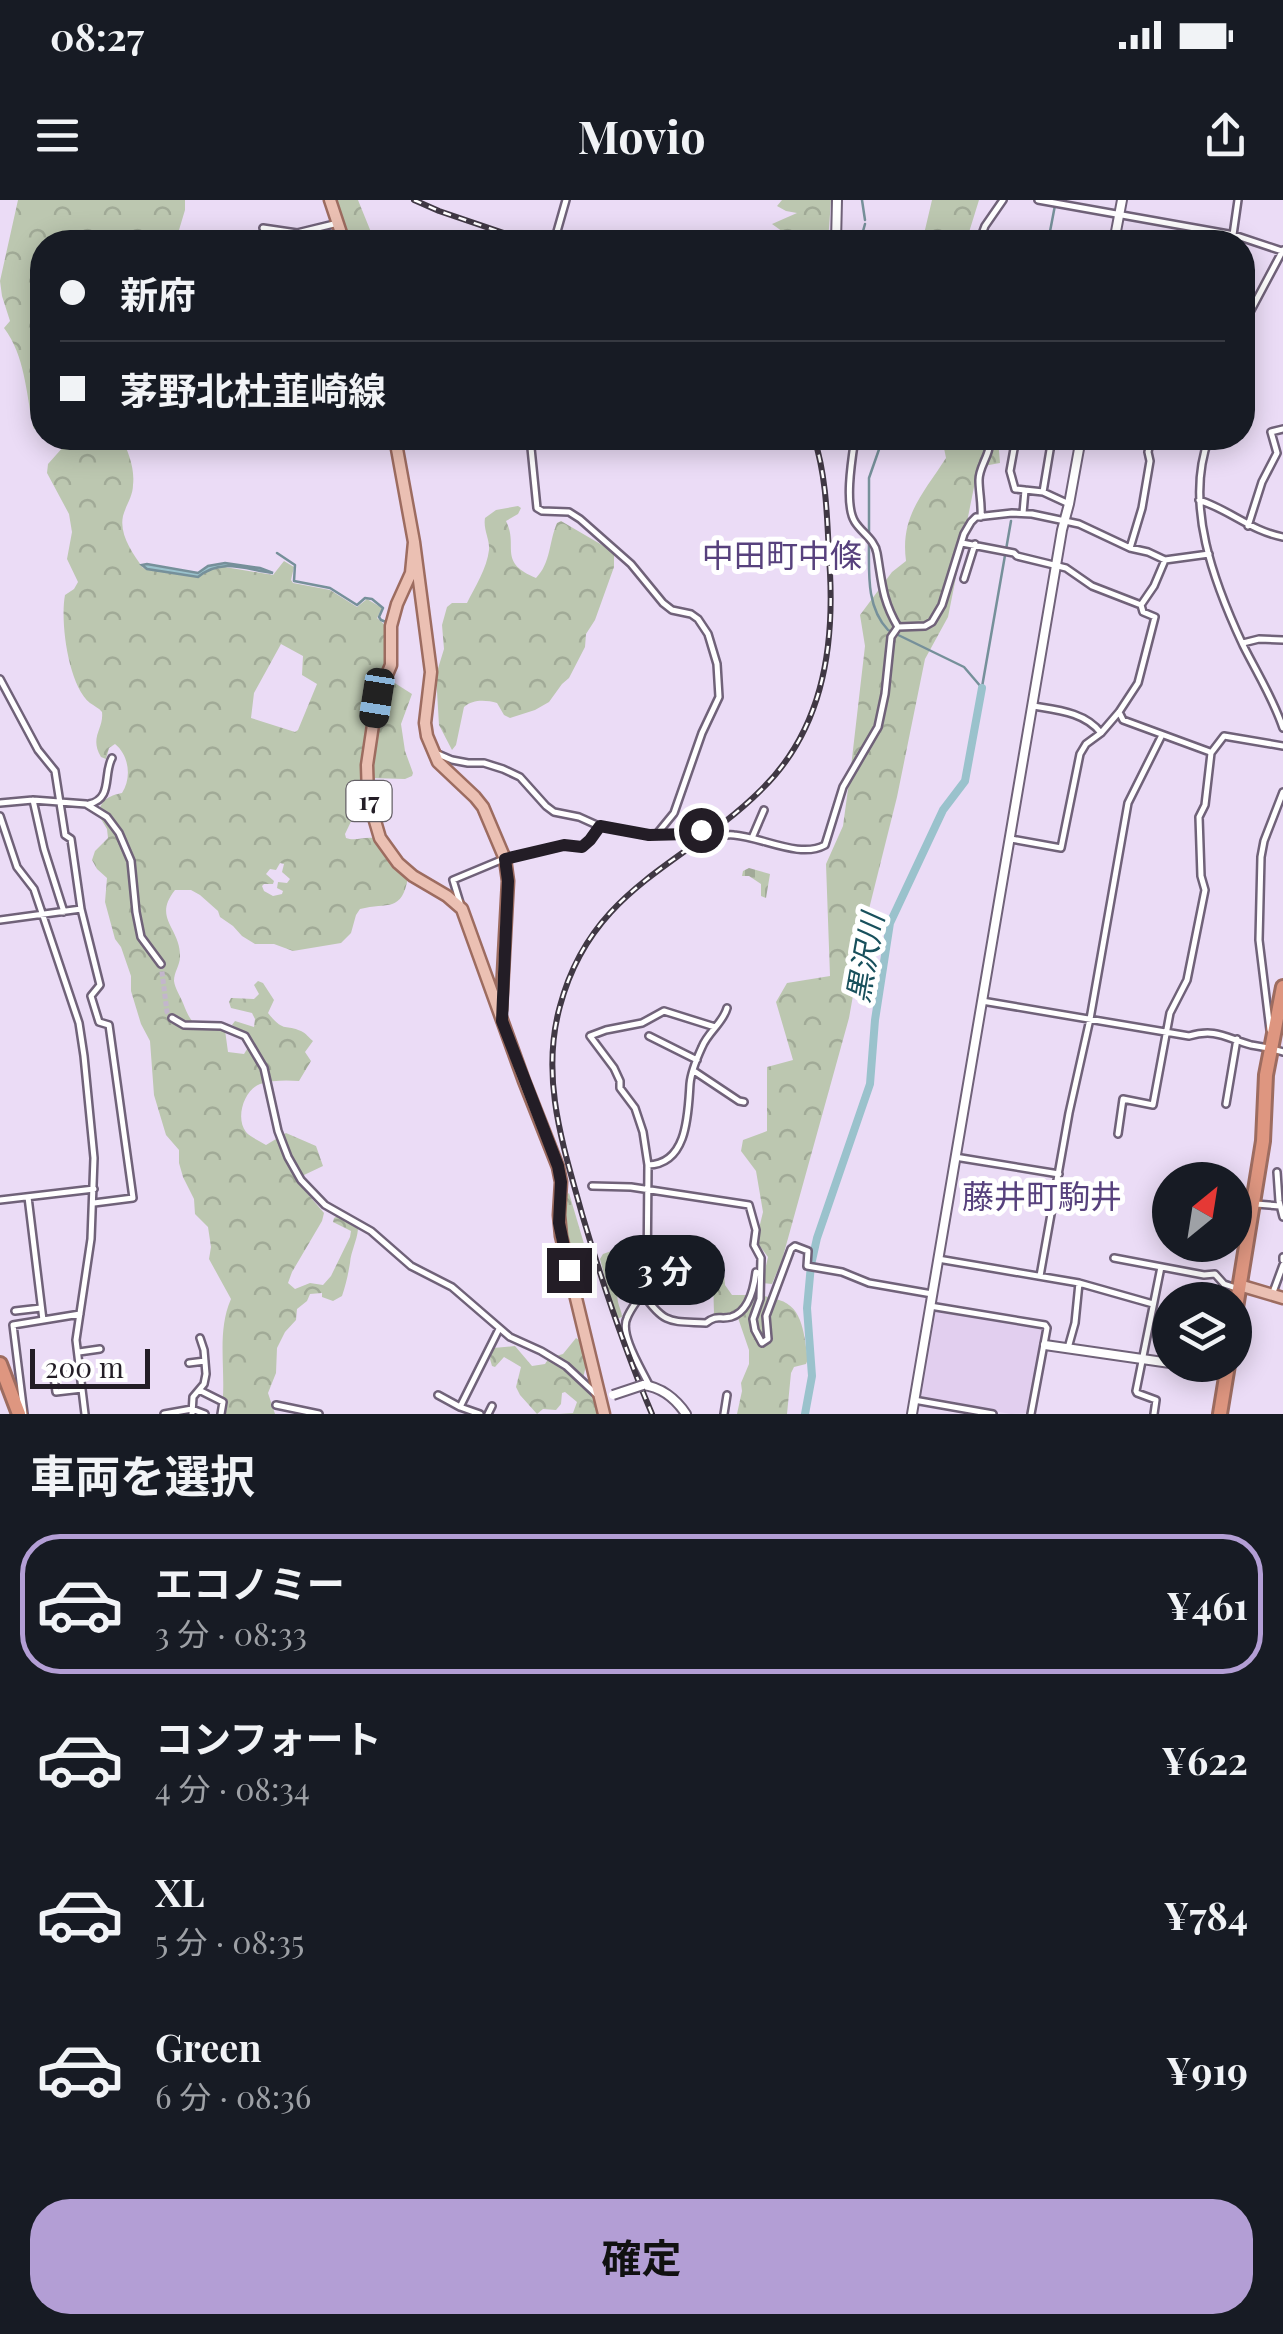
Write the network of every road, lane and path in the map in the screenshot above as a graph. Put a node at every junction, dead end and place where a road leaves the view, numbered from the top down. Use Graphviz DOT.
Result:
graph roads {
  1 [pos="330,200"];
  2 [pos="566,200"];
  3 [pos="837,200"];
  4 [pos="1004,200"];
  5 [pos="1038,200"];
  6 [pos="1122,200"];
  7 [pos="1238,200"];
  8 [pos="1120,213"];
  9 [pos="338,223"];
  10 [pos="263,228"];
  11 [pos="280,230"];
  12 [pos="306,230"];
  13 [pos="340,230"];
  14 [pos="557,230"];
  15 [pos="836,230"];
  16 [pos="983,230"];
  17 [pos="1116,230"];
  18 [pos="1194,230"];
  19 [pos="1234,230"];
  20 [pos="1255,244"];
  21 [pos="1282,250"];
  22 [pos="1255,302"];
  23 [pos="1283,428"];
  24 [pos="398,450"];
  25 [pos="531,450"];
  26 [pos="854,450"];
  27 [pos="990,450"];
  28 [pos="1014,450"];
  29 [pos="1050,450"];
  30 [pos="1079,450"];
  31 [pos="1148,450"];
  32 [pos="1205,450"];
  33 [pos="1025,490"];
  34 [pos="1043,492"];
  35 [pos="1199,500"];
  36 [pos="1069,504"];
  37 [pos="1022,513"];
  38 [pos="981,517"];
  39 [pos="1064,521"];
  40 [pos="1248,526"];
  41 [pos="1283,536"];
  42 [pos="414,542"];
  43 [pos="962,542"];
  44 [pos="975,544"];
  45 [pos="1130,548"];
  46 [pos="1209,554"];
  47 [pos="1165,560"];
  48 [pos="1056,566"];
  49 [pos="964,579"];
  50 [pos="1141,604"];
  51 [pos="898,627"];
  52 [pos="1283,640"];
  53 [pos="1243,643"];
  54 [pos="0,678"];
  55 [pos="1033,706"];
  56 [pos="1118,712"];
  57 [pos="1283,728"];
  58 [pos="1101,733"];
  59 [pos="1162,735"];
  60 [pos="1283,746"];
  61 [pos="432,750"];
  62 [pos="1212,753"];
  63 [pos="112,758"];
  64 [pos="1283,792"];
  65 [pos="34,800"];
  66 [pos="0,803"];
  67 [pos="60,803"];
  68 [pos="86,804"];
  69 [pos="764,810"];
  70 [pos="0,816"];
  71 [pos="600,826"];
  72 [pos="701,830"];
  73 [pos="656,835"];
  74 [pos="710,835"];
  75 [pos="752,838"];
  76 [pos="1010,838"];
  77 [pos="505,859"];
  78 [pos="459,905"];
  79 [pos="81,909"];
  80 [pos="64,912"];
  81 [pos="43,916"];
  82 [pos="0,920"];
  83 [pos="160,964"];
  84 [pos="1283,986"];
  85 [pos="982,1001"];
  86 [pos="726,1008"];
  87 [pos="172,1018"];
  88 [pos="1090,1019"];
  89 [pos="502,1021"];
  90 [pos="715,1028"];
  91 [pos="1166,1031"];
  92 [pos="650,1036"];
  93 [pos="1237,1040"];
  94 [pos="1275,1048"];
  95 [pos="698,1060"];
  96 [pos="694,1070"];
  97 [pos="744,1102"];
  98 [pos="1226,1104"];
  99 [pos="1118,1134"];
  100 [pos="955,1157"];
  101 [pos="648,1165"];
  102 [pos="1278,1172"];
  103 [pos="1059,1174"];
  104 [pos="592,1186"];
  105 [pos="94,1189"];
  106 [pos="648,1190"];
  107 [pos="28,1197"];
  108 [pos="0,1200"];
  109 [pos="94,1202"];
  110 [pos="1254,1204"];
  111 [pos="1281,1206"];
  112 [pos="1283,1217"];
  113 [pos="1114,1258"];
  114 [pos="938,1259"];
  115 [pos="1283,1261"];
  116 [pos="760,1266"];
  117 [pos="1161,1267"];
  118 [pos="1040,1276"];
  119 [pos="1158,1282"];
  120 [pos="1222,1282"];
  121 [pos="1238,1282"];
  122 [pos="1079,1283"];
  123 [pos="643,1294"];
  124 [pos="932,1294"];
  125 [pos="1252,1294"];
  126 [pos="1277,1296"];
  127 [pos="1152,1304"];
  128 [pos="930,1306"];
  129 [pos="41,1308"];
  130 [pos="1152,1309"];
  131 [pos="15,1310"];
  132 [pos="80,1314"];
  133 [pos="42,1320"];
  134 [pos="499,1329"];
  135 [pos="200,1338"];
  136 [pos="1045,1345"];
  137 [pos="1068,1348"];
  138 [pos="100,1349"];
  139 [pos="77,1352"];
  140 [pos="1142,1358"];
  141 [pos="1152,1360"];
  142 [pos="204,1361"];
  143 [pos="189,1363"];
  144 [pos="0,1364"];
  145 [pos="78,1366"];
  146 [pos="1223,1382"];
  147 [pos="646,1385"];
  148 [pos="82,1388"];
  149 [pos="199,1390"];
  150 [pos="438,1396"];
  151 [pos="728,1396"];
  152 [pos="607,1397"];
  153 [pos="914,1400"];
  154 [pos="276,1406"];
  155 [pos="492,1406"];
  156 [pos="460,1407"];
  157 [pos="192,1411"];
  158 [pos="22,1414"];
  159 [pos="85,1414"];
  160 [pos="164,1414"];
  161 [pos="205,1414"];
  162 [pos="221,1414"];
  163 [pos="319,1414"];
  164 [pos="480,1414"];
  165 [pos="488,1414"];
  166 [pos="604,1414"];
  167 [pos="690,1414"];
  168 [pos="724,1414"];
  169 [pos="912,1414"];
  170 [pos="993,1414"];
  171 [pos="1031,1414"];
  172 [pos="1154,1414"];
  173 [pos="1220,1414"];
  1 -- 9 [label="main road"];
  2 -- 14 [label="street"];
  3 -- 15 [label="street"];
  4 -- 16 [label="street"];
  5 -- 8 [label="street"];
  6 -- 8 [label="street"];
  7 -- 19 [label="street"];
  8 -- 17 [label="street"];
  8 -- 18 [label="street"];
  9 -- 12 [label="street"];
  9 -- 13 [label="main road"];
  10 -- 11 [label="street"];
  20 -- 21 [label="street"];
  21 -- 22 [label="street"];
  23 -- 40 [label="street"];
  24 -- 42 [label="main road, 17"];
  25 -- 73 [label="street"];
  26 -- 51 [label="street"];
  27 -- 38 [label="street"];
  28 -- 33 [label="street"];
  29 -- 34 [label="street"];
  30 -- 36 [label="street"];
  31 -- 45 [label="street"];
  32 -- 35 [label="street"];
  33 -- 34 [label="street"];
  33 -- 37 [label="street"];
  34 -- 36 [label="street"];
  35 -- 40 [label="street"];
  35 -- 46 [label="street"];
  36 -- 39 [label="street"];
  37 -- 38 [label="street"];
  37 -- 39 [label="street"];
  38 -- 43 [label="street"];
  39 -- 45 [label="street"];
  39 -- 48 [label="street"];
  40 -- 41 [label="street"];
  42 -- 61 [label="main road, 17"];
  42 -- 78 [label="main road, 17"];
  43 -- 44 [label="street"];
  43 -- 51 [label="street"];
  44 -- 48 [label="street"];
  44 -- 49 [label="street"];
  45 -- 47 [label="street"];
  46 -- 47 [label="street"];
  46 -- 53 [label="street"];
  47 -- 50 [label="street"];
  48 -- 50 [label="street"];
  48 -- 55 [label="street"];
  50 -- 56 [label="street"];
  51 -- 75 [label="street"];
  52 -- 53 [label="street"];
  53 -- 57 [label="street"];
  54 -- 67 [label="street"];
  55 -- 58 [label="street"];
  55 -- 76 [label="street"];
  56 -- 58 [label="street"];
  56 -- 59 [label="street"];
  58 -- 76 [label="street"];
  59 -- 62 [label="street"];
  59 -- 88 [label="street"];
  60 -- 62 [label="street"];
  61 -- 71 [label="street"];
  61 -- 77 [label="main road"];
  62 -- 91 [label="street"];
  63 -- 68 [label="street"];
  64 -- 94 [label="street"];
  65 -- 66 [label="street"];
  65 -- 67 [label="street"];
  65 -- 80 [label="street"];
  67 -- 68 [label="street"];
  67 -- 79 [label="street"];
  68 -- 83 [label="street"];
  69 -- 75 [label="street"];
  70 -- 81 [label="street"];
  71 -- 73 [label="street"];
  71 -- 77 [label="street"];
  72 -- 73 [label="street"];
  74 -- 75 [label="street"];
  76 -- 85 [label="street"];
  77 -- 78 [label="street"];
  77 -- 89 [label="main road"];
  78 -- 89 [label="main road"];
  79 -- 80 [label="street"];
  79 -- 109 [label="street"];
  80 -- 81 [label="street"];
  81 -- 82 [label="street"];
  81 -- 105 [label="street"];
  84 -- 94 [label="highway"];
  85 -- 88 [label="street"];
  85 -- 100 [label="street"];
  86 -- 90 [label="street"];
  87 -- 134 [label="street"];
  88 -- 91 [label="street"];
  88 -- 103 [label="street"];
  89 -- 152 [label="main road"];
  90 -- 95 [label="street"];
  90 -- 101 [label="street"];
  91 -- 93 [label="street"];
  91 -- 99 [label="street"];
  92 -- 95 [label="street"];
  93 -- 94 [label="street"];
  93 -- 98 [label="street"];
  94 -- 110 [label="highway"];
  95 -- 96 [label="street"];
  96 -- 97 [label="street"];
  96 -- 101 [label="street"];
  100 -- 103 [label="street"];
  100 -- 114 [label="street"];
  101 -- 106 [label="street"];
  102 -- 111 [label="street"];
  103 -- 118 [label="street"];
  104 -- 106 [label="street"];
  105 -- 107 [label="street"];
  105 -- 109 [label="street"];
  106 -- 116 [label="street"];
  106 -- 123 [label="street"];
  107 -- 108 [label="street"];
  107 -- 129 [label="street"];
  109 -- 132 [label="street"];
  110 -- 111 [label="street"];
  110 -- 121 [label="highway"];
  111 -- 112 [label="street"];
  113 -- 117 [label="street"];
  114 -- 118 [label="street"];
  114 -- 124 [label="street"];
  115 -- 126 [label="street"];
  116 -- 123 [label="street"];
  116 -- 124 [label="street"];
  117 -- 119 [label="street"];
  117 -- 120 [label="street"];
  118 -- 122 [label="street"];
  122 -- 127 [label="street"];
  122 -- 137 [label="street"];
  123 -- 147 [label="street"];
  124 -- 128 [label="street"];
  125 -- 126 [label="main road"];
  128 -- 136 [label="street"];
  128 -- 153 [label="street"];
  129 -- 131 [label="street"];
  129 -- 133 [label="street"];
  130 -- 140 [label="street"];
  132 -- 133 [label="street"];
  132 -- 139 [label="street"];
  133 -- 158 [label="street"];
  134 -- 152 [label="street"];
  134 -- 156 [label="street"];
  135 -- 142 [label="street"];
  136 -- 137 [label="street"];
  136 -- 171 [label="street"];
  137 -- 140 [label="street"];
  138 -- 139 [label="street"];
  139 -- 145 [label="street"];
  140 -- 141 [label="street"];
  140 -- 172 [label="street"];
  142 -- 143 [label="street"];
  142 -- 149 [label="street"];
  144 -- 158 [label="highway"];
  145 -- 148 [label="street"];
  145 -- 148 [label="street"];
  146 -- 173 [label="highway"];
  147 -- 152 [label="street, bridge"];
  147 -- 167 [label="street"];
  148 -- 159 [label="street"];
  149 -- 157 [label="street"];
  149 -- 162 [label="street"];
  150 -- 156 [label="street"];
  151 -- 168 [label="street"];
  152 -- 166 [label="main road"];
  153 -- 169 [label="street"];
  153 -- 170 [label="street"];
  154 -- 163 [label="street"];
  155 -- 165 [label="street"];
  156 -- 164 [label="street"];
  157 -- 160 [label="street"];
  157 -- 161 [label="street"];
}
